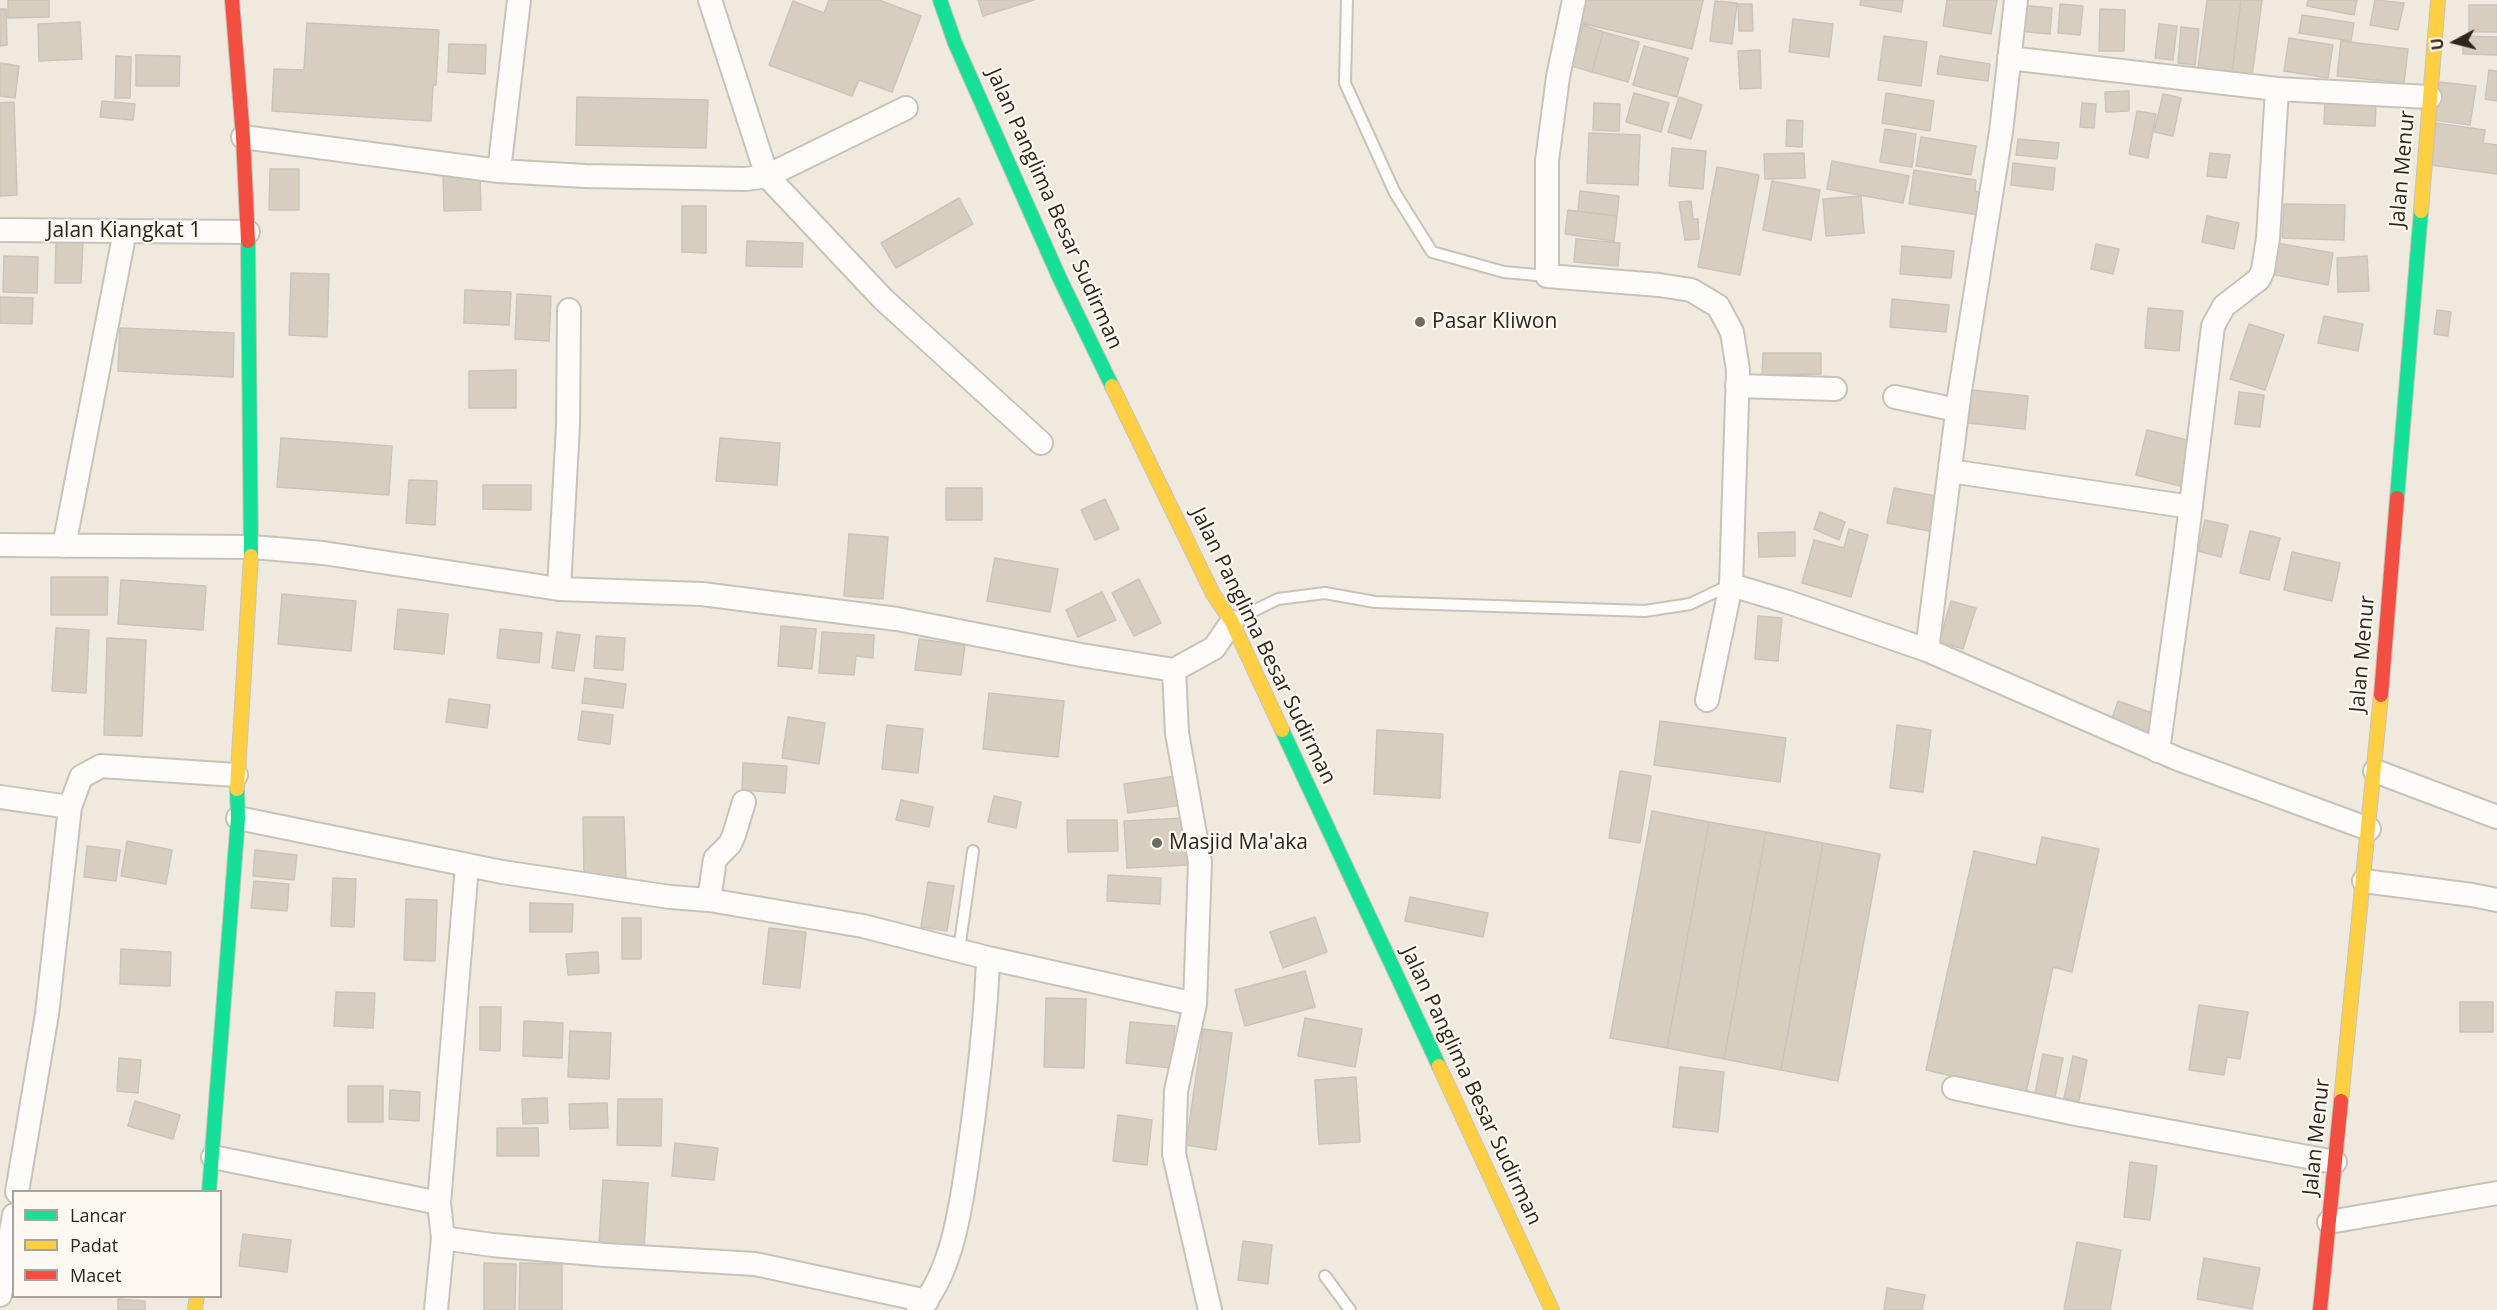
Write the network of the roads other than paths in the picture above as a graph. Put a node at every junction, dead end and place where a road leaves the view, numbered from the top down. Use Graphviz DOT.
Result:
graph roads {
  1 [pos="232,0"];
  2 [pos="519,0"];
  3 [pos="710,0"];
  4 [pos="940,0"];
  5 [pos="1347,0"];
  6 [pos="1574,0"];
  7 [pos="2016,0"];
  8 [pos="2438,0"];
  9 [pos="2009,58"];
  10 [pos="2277,89"];
  11 [pos="2430,97"];
  12 [pos="906,108"];
  13 [pos="243,137"];
  14 [pos="499,171"];
  15 [pos="767,176"];
  16 [pos="0,230"];
  17 [pos="125,231"];
  18 [pos="248,232"];
  19 [pos="1547,276"];
  20 [pos="569,310"];
  21 [pos="1737,386"];
  22 [pos="1835,389"];
  23 [pos="1894,397"];
  24 [pos="1958,410"];
  25 [pos="1041,443"];
  26 [pos="1950,471"];
  27 [pos="2191,507"];
  28 [pos="0,545"];
  29 [pos="64,546"];
  30 [pos="252,547"];
  31 [pos="1731,585"];
  32 [pos="559,589"];
  33 [pos="1232,622"];
  34 [pos="1927,650"];
  35 [pos="1174,670"];
  36 [pos="1707,700"];
  37 [pos="2158,751"];
  38 [pos="2375,771"];
  39 [pos="236,775"];
  40 [pos="0,797"];
  41 [pos="744,802"];
  42 [pos="70,807"];
  43 [pos="2497,817"];
  44 [pos="238,818"];
  45 [pos="2369,829"];
  46 [pos="974,851"];
  47 [pos="467,866"];
  48 [pos="2364,881"];
  49 [pos="709,900"];
  50 [pos="2497,900"];
  51 [pos="959,950"];
  52 [pos="988,958"];
  53 [pos="1196,1004"];
  54 [pos="1954,1088"];
  55 [pos="213,1157"];
  56 [pos="2335,1162"];
  57 [pos="17,1190"];
  58 [pos="209,1190"];
  59 [pos="2497,1193"];
  60 [pos="439,1203"];
  61 [pos="2329,1222"];
  62 [pos="12,1226"];
  63 [pos="443,1238"];
  64 [pos="1325,1276"];
  65 [pos="0,1295"];
  66 [pos="922,1305"];
  67 [pos="436,1310"];
  68 [pos="1210,1310"];
  69 [pos="1350,1310"];
  70 [pos="1552,1310"];
  71 [pos="2320,1310"];
  1 -- 13 [label="street"];
  2 -- 14 [label="street"];
  3 -- 15 [label="street"];
  4 -- 33 [label="street, Jalan Panglima Besar Sudirman"];
  5 -- 19 [label="lane"];
  6 -- 19 [label="street"];
  7 -- 9 [label="street"];
  8 -- 11 [label="street, Jalan Menur"];
  9 -- 10 [label="street"];
  9 -- 24 [label="street"];
  10 -- 11 [label="street"];
  10 -- 27 [label="street"];
  11 -- 38 [label="street, Jalan Menur"];
  12 -- 15 [label="street"];
  13 -- 14 [label="street"];
  13 -- 18 [label="street"];
  14 -- 15 [label="street"];
  15 -- 25 [label="street"];
  16 -- 17 [label="street, Jalan Kiangkat 1"];
  17 -- 18 [label="street, Jalan Kiangkat 1"];
  17 -- 29 [label="street"];
  18 -- 30 [label="street"];
  19 -- 21 [label="street"];
  20 -- 32 [label="street"];
  21 -- 22 [label="street"];
  21 -- 31 [label="street"];
  23 -- 24 [label="street"];
  24 -- 26 [label="street"];
  26 -- 27 [label="street"];
  26 -- 34 [label="street"];
  27 -- 37 [label="street"];
  28 -- 29 [label="street"];
  29 -- 30 [label="street"];
  30 -- 32 [label="street"];
  30 -- 39 [label="street"];
  31 -- 33 [label="lane"];
  31 -- 34 [label="street"];
  31 -- 36 [label="street"];
  32 -- 35 [label="street"];
  33 -- 35 [label="street"];
  33 -- 70 [label="street, Jalan Panglima Besar Sudirman"];
  34 -- 37 [label="street"];
  35 -- 53 [label="street"];
  37 -- 45 [label="street"];
  38 -- 43 [label="street"];
  38 -- 45 [label="street, Jalan Menur"];
  39 -- 42 [label="street"];
  39 -- 44 [label="street"];
  40 -- 42 [label="street"];
  41 -- 49 [label="street"];
  42 -- 57 [label="street"];
  44 -- 47 [label="street"];
  44 -- 55 [label="street"];
  45 -- 48 [label="street, Jalan Menur"];
  46 -- 51 [label="lane"];
  47 -- 49 [label="street"];
  47 -- 60 [label="street"];
  48 -- 50 [label="street"];
  48 -- 56 [label="street, Jalan Menur"];
  49 -- 51 [label="street"];
  51 -- 52 [label="street"];
  52 -- 53 [label="street"];
  52 -- 66 [label="street"];
  53 -- 68 [label="street"];
  54 -- 56 [label="street"];
  55 -- 58 [label="street"];
  55 -- 60 [label="street"];
  56 -- 61 [label="street, Jalan Menur"];
  59 -- 61 [label="street"];
  60 -- 63 [label="street"];
  61 -- 71 [label="street, Jalan Menur"];
  62 -- 65 [label="street"];
  63 -- 66 [label="street"];
  63 -- 67 [label="street"];
  64 -- 69 [label="lane"];
}
